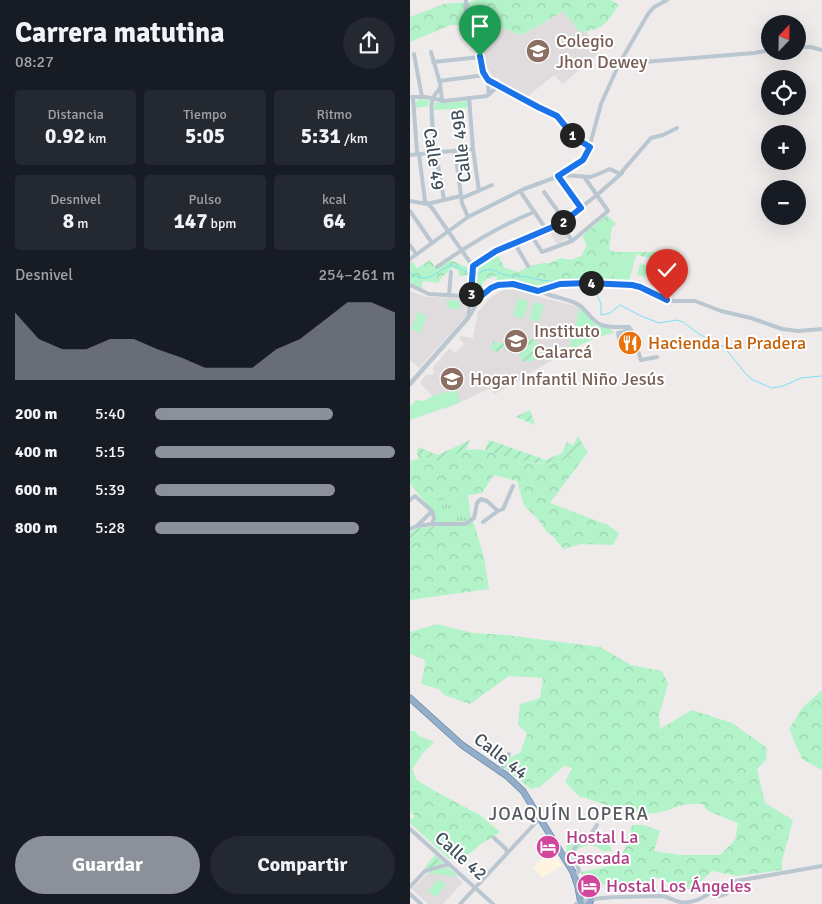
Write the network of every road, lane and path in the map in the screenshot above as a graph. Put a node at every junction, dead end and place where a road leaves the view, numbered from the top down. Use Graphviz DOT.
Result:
graph roads {
  1 [pos="466,0"];
  2 [pos="667,0"];
  3 [pos="806,47"];
  4 [pos="822,50"];
  5 [pos="761,51"];
  6 [pos="431,52"];
  7 [pos="414,54"];
  8 [pos="480,56"];
  9 [pos="433,62"];
  10 [pos="619,64"];
  11 [pos="487,77"];
  12 [pos="438,81"];
  13 [pos="498,86"];
  14 [pos="440,88"];
  15 [pos="489,94"];
  16 [pos="422,97"];
  17 [pos="411,98"];
  18 [pos="432,98"];
  19 [pos="469,98"];
  20 [pos="442,101"];
  21 [pos="412,120"];
  22 [pos="677,128"];
  23 [pos="410,137"];
  24 [pos="416,137"];
  25 [pos="590,147"];
  26 [pos="473,149"];
  27 [pos="455,151"];
  28 [pos="437,153"];
  29 [pos="419,154"];
  30 [pos="410,155"];
  31 [pos="622,173"];
  32 [pos="560,175"];
  33 [pos="585,178"];
  34 [pos="492,185"];
  35 [pos="479,191"];
  36 [pos="520,191"];
  37 [pos="544,192"];
  38 [pos="597,195"];
  39 [pos="462,197"];
  40 [pos="444,200"];
  41 [pos="410,201"];
  42 [pos="427,204"];
  43 [pos="581,208"];
  44 [pos="410,211"];
  45 [pos="534,212"];
  46 [pos="468,217"];
  47 [pos="563,222"];
  48 [pos="546,229"];
  49 [pos="448,232"];
  50 [pos="531,235"];
  51 [pos="572,241"];
  52 [pos="514,242"];
  53 [pos="432,243"];
  54 [pos="410,245"];
  55 [pos="461,250"];
  56 [pos="416,254"];
  57 [pos="410,259"];
  58 [pos="528,266"];
  59 [pos="437,267"];
  60 [pos="474,268"];
  61 [pos="451,272"];
  62 [pos="410,285"];
  63 [pos="538,291"];
  64 [pos="449,295"];
  65 [pos="471,296"];
  66 [pos="480,297"];
  67 [pos="468,318"];
  68 [pos="822,329"];
  69 [pos="631,330"];
  70 [pos="620,342"];
  71 [pos="657,357"];
  72 [pos="410,382"];
  73 [pos="513,486"];
  74 [pos="410,500"];
  75 [pos="498,511"];
  76 [pos="432,512"];
  77 [pos="483,522"];
  78 [pos="432,524"];
  79 [pos="417,526"];
  80 [pos="410,530"];
  81 [pos="410,698"];
  82 [pos="509,754"];
  83 [pos="500,772"];
  84 [pos="540,818"];
  85 [pos="597,825"];
  86 [pos="410,829"];
  87 [pos="494,838"];
  88 [pos="507,852"];
  89 [pos="449,864"];
  90 [pos="822,866"];
  91 [pos="575,876"];
  92 [pos="410,887"];
  93 [pos="475,887"];
  94 [pos="709,893"];
  95 [pos="410,894"];
  96 [pos="719,896"];
  97 [pos="590,902"];
  98 [pos="579,903"];
  99 [pos="421,904"];
  100 [pos="460,904"];
  101 [pos="493,904"];
  1 -- 8 [label="street"];
  2 -- 10 [label="street"];
  3 -- 4 [label="street"];
  5 -- 10 [label="street"];
  6 -- 9 [label="street"];
  7 -- 16 [label="street"];
  8 -- 9 [label="street"];
  8 -- 11 [label="street"];
  9 -- 12 [label="street"];
  10 -- 25 [label="street"];
  11 -- 12 [label="street"];
  11 -- 13 [label="street"];
  11 -- 15 [label="street"];
  12 -- 14 [label="street"];
  13 -- 15 [label="street"];
  13 -- 25 [label="street"];
  14 -- 18 [label="street"];
  14 -- 20 [label="street"];
  15 -- 19 [label="street"];
  16 -- 17 [label="street"];
  16 -- 18 [label="street"];
  17 -- 21 [label="street, Calle 49"];
  18 -- 20 [label="street"];
  18 -- 28 [label="street"];
  19 -- 20 [label="street"];
  19 -- 26 [label="street, Calle 49B"];
  21 -- 24 [label="street, Calle 49"];
  22 -- 31 [label="street"];
  23 -- 24 [label="street"];
  24 -- 29 [label="street, Calle 49"];
  25 -- 32 [label="street"];
  26 -- 27 [label="street"];
  26 -- 35 [label="street, Calle 49B"];
  27 -- 28 [label="street"];
  27 -- 39 [label="street"];
  28 -- 29 [label="street"];
  28 -- 40 [label="street"];
  29 -- 30 [label="street"];
  29 -- 42 [label="street, Calle 49"];
  31 -- 33 [label="street"];
  31 -- 38 [label="street"];
  32 -- 33 [label="street"];
  32 -- 36 [label="street"];
  32 -- 43 [label="street"];
  33 -- 38 [label="street"];
  34 -- 35 [label="street"];
  35 -- 39 [label="street"];
  36 -- 45 [label="street"];
  36 -- 46 [label="street"];
  37 -- 47 [label="street"];
  38 -- 43 [label="street"];
  38 -- 51 [label="street"];
  39 -- 40 [label="street"];
  39 -- 46 [label="street"];
  40 -- 42 [label="street"];
  41 -- 42 [label="street"];
  42 -- 49 [label="street, Calle 49"];
  43 -- 47 [label="street"];
  44 -- 53 [label="street"];
  45 -- 48 [label="street"];
  45 -- 55 [label="street"];
  46 -- 49 [label="street"];
  47 -- 48 [label="street"];
  47 -- 51 [label="street"];
  48 -- 50 [label="street"];
  49 -- 53 [label="street"];
  49 -- 55 [label="street, Calle 49"];
  50 -- 51 [label="street"];
  50 -- 52 [label="street"];
  52 -- 58 [label="street"];
  52 -- 60 [label="street"];
  53 -- 56 [label="street"];
  54 -- 56 [label="street"];
  55 -- 59 [label="street"];
  55 -- 60 [label="street, Calle 49"];
  56 -- 57 [label="street"];
  60 -- 65 [label="street"];
  61 -- 64 [label="street"];
  62 -- 64 [label="street"];
  63 -- 66 [label="street"];
  63 -- 68 [label="street"];
  63 -- 69 [label="street"];
  64 -- 65 [label="street"];
  65 -- 66 [label="street"];
  65 -- 67 [label="street"];
  66 -- 67 [label="street"];
  67 -- 72 [label="street"];
  69 -- 70 [label="street"];
  69 -- 71 [label="street"];
  73 -- 75 [label="street"];
  74 -- 76 [label="street"];
  75 -- 77 [label="street"];
  75 -- 78 [label="street"];
  76 -- 78 [label="street"];
  76 -- 79 [label="street"];
  78 -- 79 [label="street"];
  79 -- 80 [label="street"];
  81 -- 83 [label="highway, Calle 44"];
  82 -- 83 [label="street"];
  83 -- 84 [label="highway, Calle 44"];
  84 -- 88 [label="street"];
  84 -- 91 [label="highway, Calle 44"];
  85 -- 91 [label="street"];
  86 -- 89 [label="street, Calle 42"];
  87 -- 88 [label="street"];
  88 -- 93 [label="street"];
  89 -- 92 [label="street"];
  89 -- 93 [label="street, Calle 42"];
  90 -- 96 [label="street"];
  91 -- 98 [label="highway, Calle 44"];
  93 -- 100 [label="street"];
  93 -- 101 [label="street, Calle 42"];
  94 -- 96 [label="street"];
  94 -- 96 [label="street"];
  94 -- 97 [label="street"];
  95 -- 99 [label="street"];
  97 -- 98 [label="street"];
}
